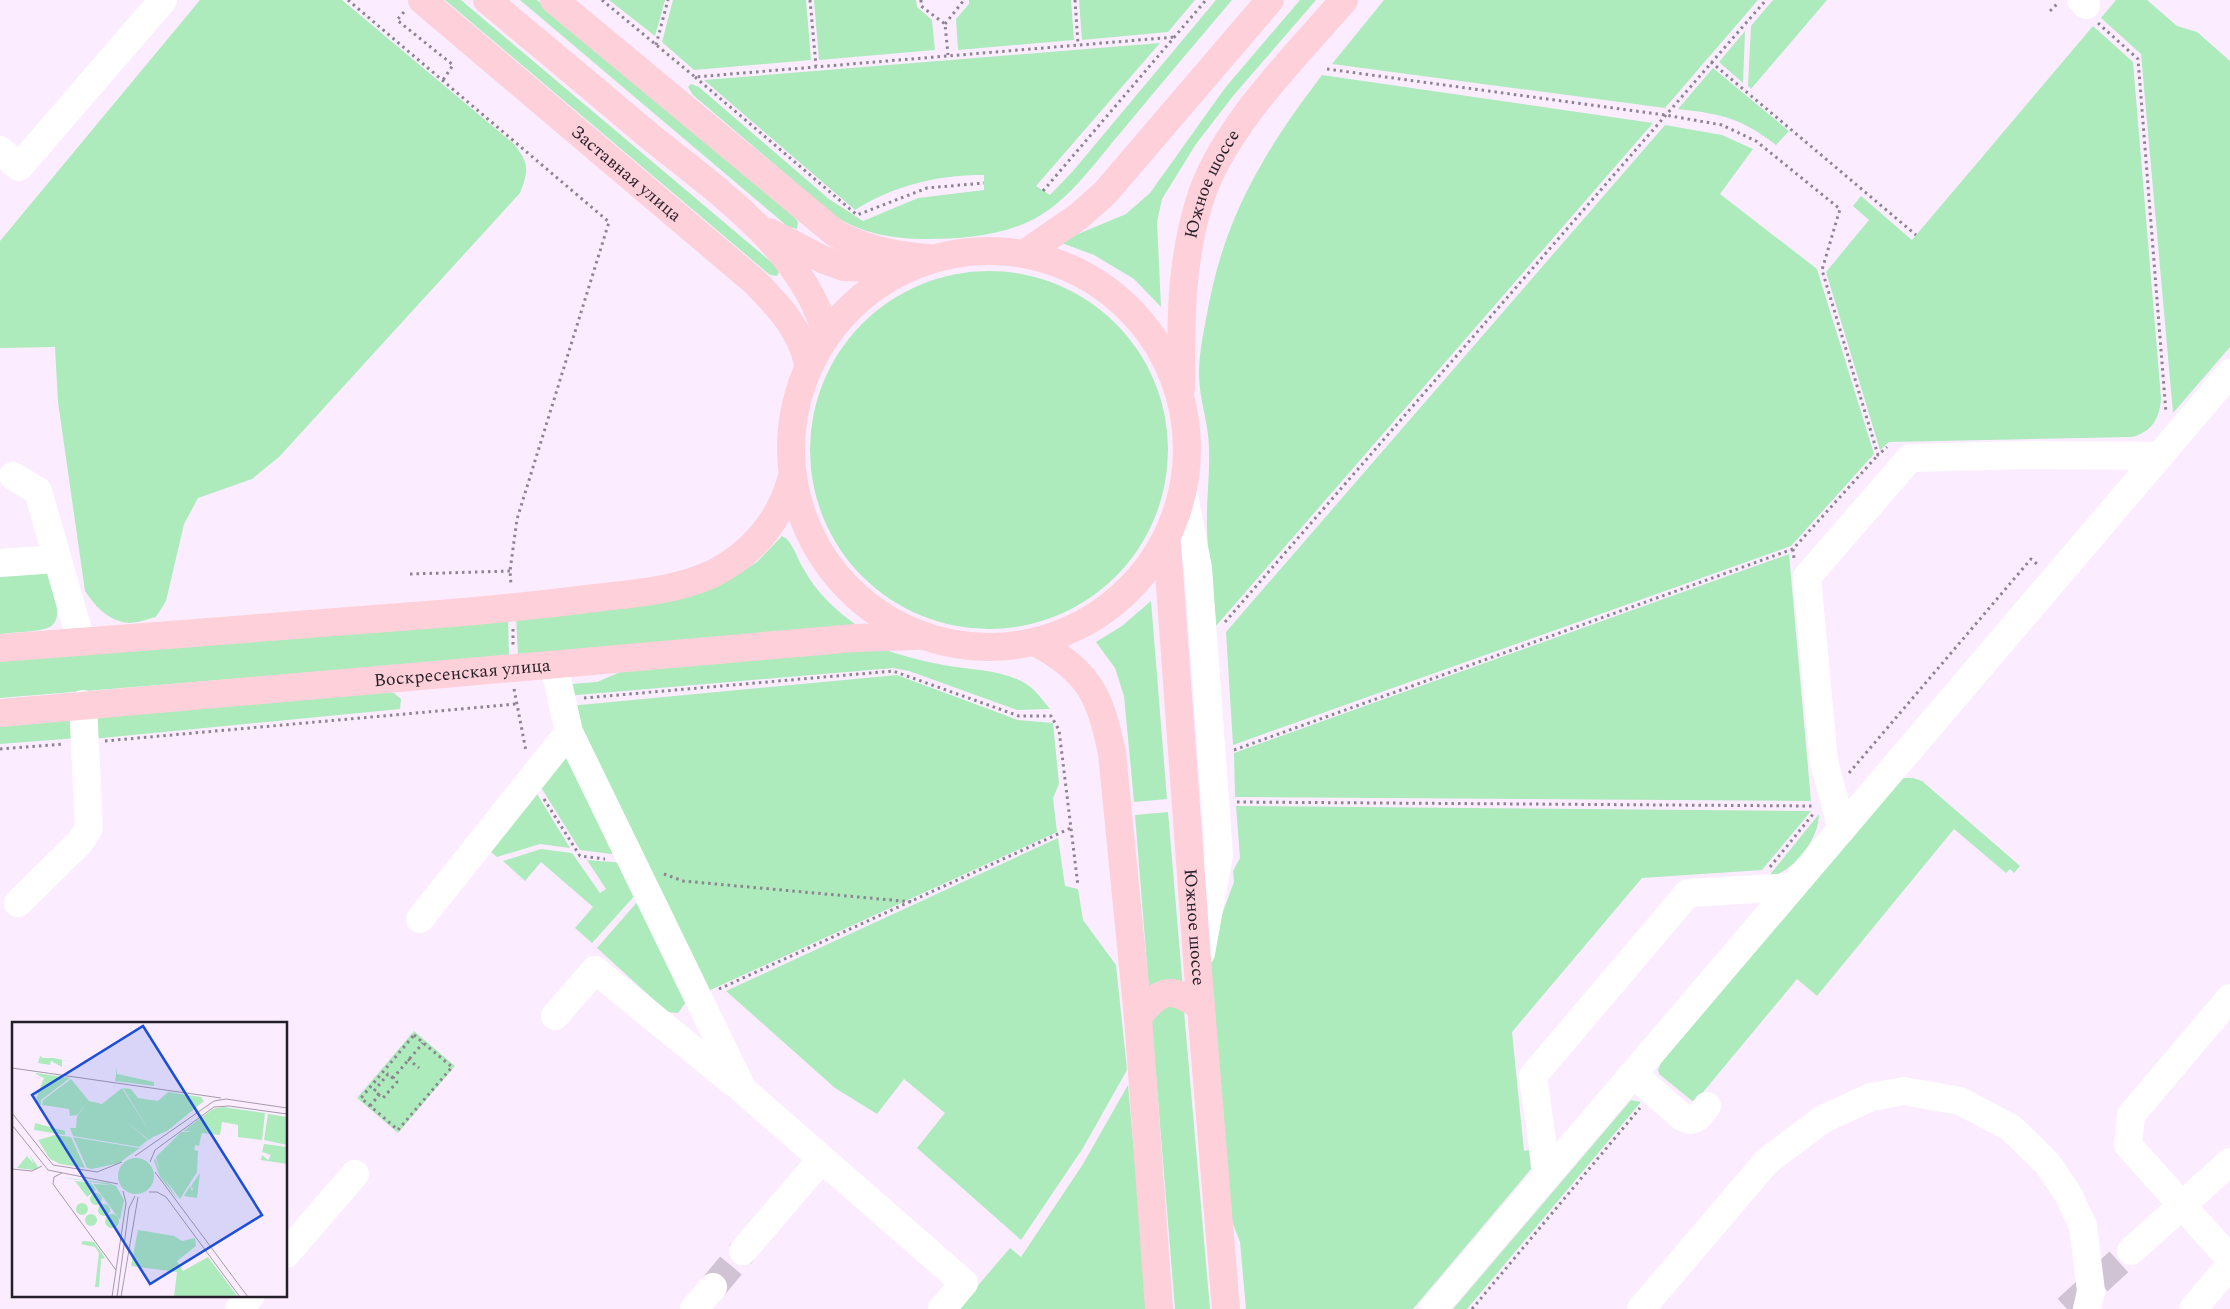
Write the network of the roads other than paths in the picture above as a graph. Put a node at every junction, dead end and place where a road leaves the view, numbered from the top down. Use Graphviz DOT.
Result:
graph roads {
  1 [pos="163,0"];
  2 [pos="422,0"];
  3 [pos="487,0"];
  4 [pos="554,0"];
  5 [pos="1270,0"];
  6 [pos="1344,0"];
  7 [pos="0,150"];
  8 [pos="759,227"];
  9 [pos="1024,254"];
  10 [pos="940,258"];
  11 [pos="906,268"];
  12 [pos="826,333"];
  13 [pos="808,364"];
  14 [pos="2230,373"];
  15 [pos="1181,407"];
  16 [pos="2160,456"];
  17 [pos="13,476"];
  18 [pos="791,480"];
  19 [pos="1184,496"];
  20 [pos="1167,544"];
  21 [pos="58,558"];
  22 [pos="0,563"];
  23 [pos="923,636"];
  24 [pos="82,641"];
  25 [pos="1035,642"];
  26 [pos="0,648"];
  27 [pos="554,665"];
  28 [pos="83,704"];
  29 [pos="0,713"];
  30 [pos="569,732"];
  31 [pos="1842,829"];
  32 [pos="1792,887"];
  33 [pos="18,903"];
  34 [pos="420,919"];
  35 [pos="1198,972"];
  36 [pos="2230,998"];
  37 [pos="1201,1007"];
  38 [pos="555,1016"];
  39 [pos="1138,1017"];
  40 [pos="1633,1074"];
  41 [pos="743,1090"];
  42 [pos="1707,1106"];
  43 [pos="821,1160"];
  44 [pos="2230,1162"];
  45 [pos="355,1174"];
  46 [pos="1547,1176"];
  47 [pos="744,1251"];
  48 [pos="2131,1251"];
  49 [pos="288,1252"];
  50 [pos="2230,1258"];
  51 [pos="2230,1265"];
  52 [pos="713,1287"];
  53 [pos="250,1296"];
  54 [pos="1227,1302"];
  55 [pos="239,1309"];
  56 [pos="694,1309"];
  57 [pos="942,1309"];
  58 [pos="1159,1309"];
  59 [pos="1433,1309"];
  60 [pos="1641,1309"];
  61 [pos="2087,1309"];
  62 [pos="2193,1309"];
  1 -- 7 [label="street"];
  2 -- 13 [label="main road, Заставная улица"];
  3 -- 8 [label="main road"];
  4 -- 10 [label="main road"];
  5 -- 9 [label="main road"];
  6 -- 15 [label="main road, Южное шоссе"];
  8 -- 11 [label="main road"];
  8 -- 12 [label="main road"];
  9 -- 10 [label="main road"];
  9 -- 15 [label="main road"];
  10 -- 11 [label="main road"];
  11 -- 12 [label="main road"];
  12 -- 13 [label="main road"];
  13 -- 18 [label="main road"];
  14 -- 16 [label="street"];
  15 -- 19 [label="main road"];
  16 -- 31 [label="street"];
  16 -- 31 [label="street"];
  17 -- 21 [label="street"];
  18 -- 23 [label="main road"];
  18 -- 24 [label="main road"];
  19 -- 20 [label="main road"];
  19 -- 35 [label="street"];
  20 -- 25 [label="main road"];
  20 -- 35 [label="main road, Южное шоссе"];
  21 -- 22 [label="street"];
  21 -- 24 [label="street"];
  23 -- 25 [label="main road"];
  23 -- 27 [label="main road, Воскресенская улица"];
  24 -- 26 [label="main road"];
  25 -- 39 [label="main road"];
  27 -- 28 [label="main road, Воскресенская улица"];
  27 -- 30 [label="street"];
  28 -- 29 [label="main road, Воскресенская улица"];
  28 -- 33 [label="street"];
  30 -- 34 [label="street"];
  30 -- 41 [label="street"];
  31 -- 32 [label="street"];
  32 -- 40 [label="street"];
  32 -- 46 [label="street"];
  35 -- 37 [label="main road, Южное шоссе"];
  36 -- 50 [label="street"];
  37 -- 39 [label="main road"];
  37 -- 54 [label="main road, Южное шоссе"];
  38 -- 41 [label="street"];
  39 -- 58 [label="main road"];
  40 -- 42 [label="street"];
  40 -- 46 [label="street"];
  41 -- 43 [label="street"];
  43 -- 47 [label="street"];
  43 -- 57 [label="street"];
  44 -- 48 [label="street"];
  45 -- 49 [label="street"];
  46 -- 59 [label="street"];
  51 -- 62 [label="street"];
  52 -- 56 [label="street"];
  53 -- 55 [label="street"];
  60 -- 61 [label="street"];
}
